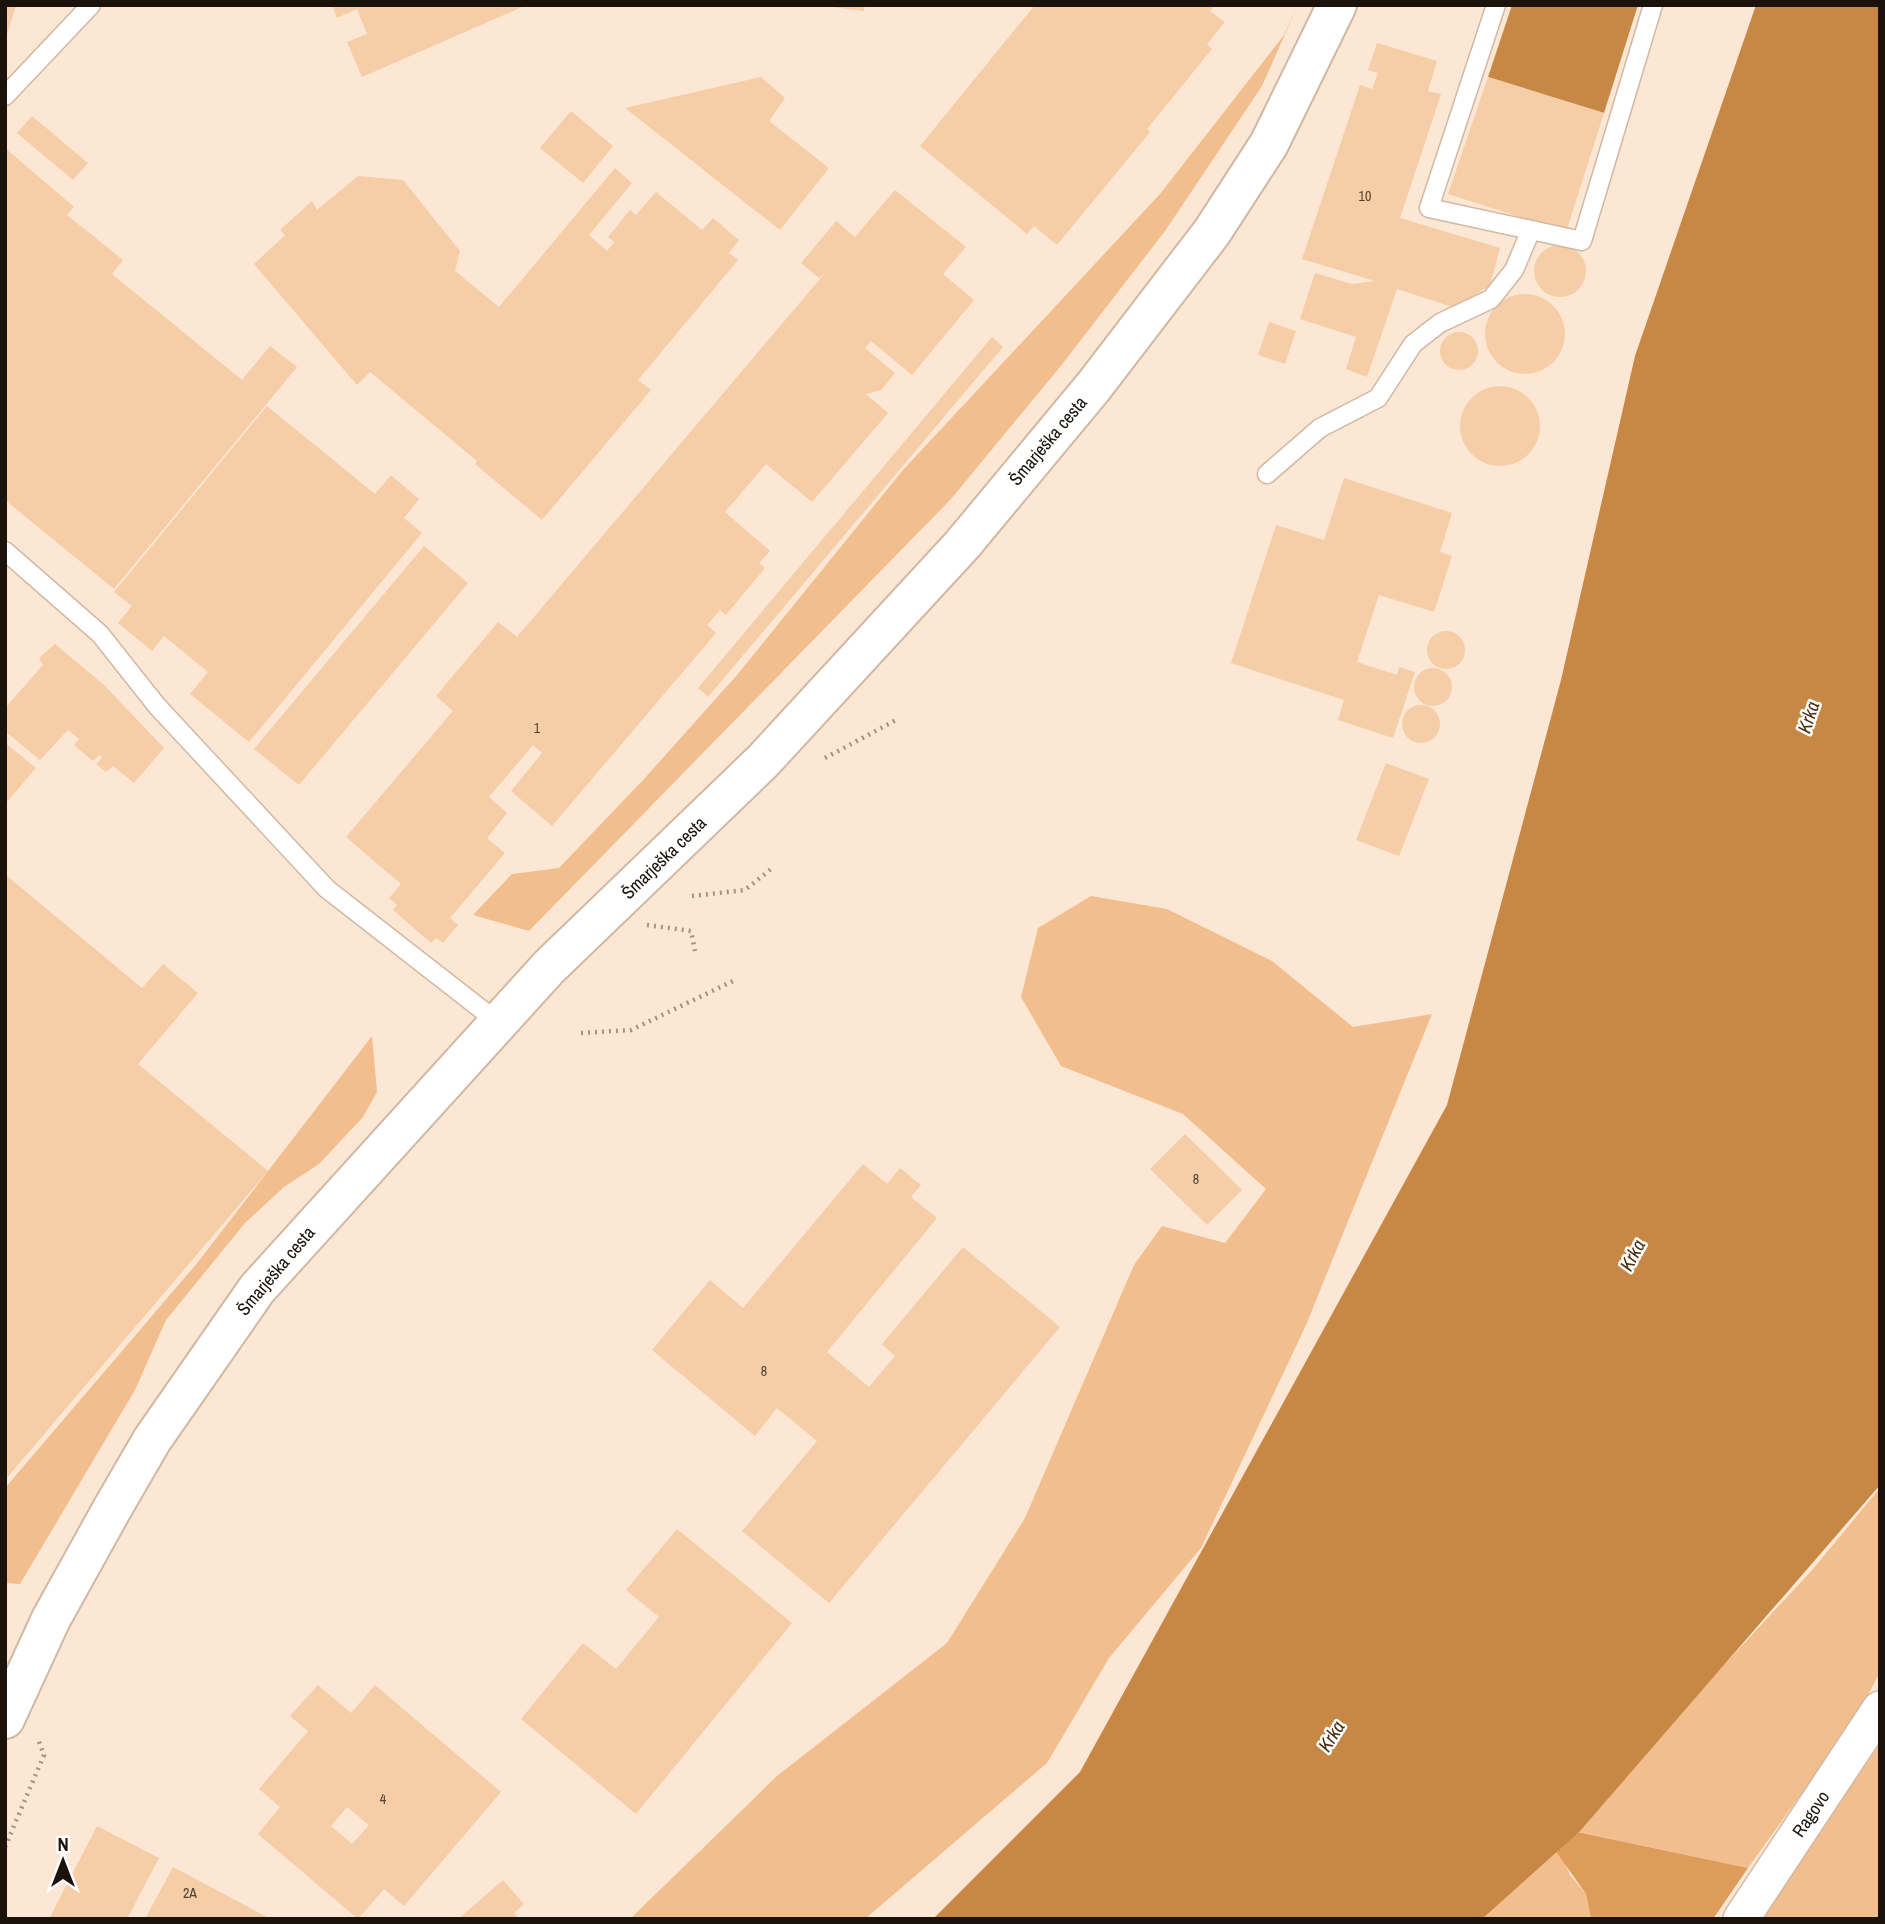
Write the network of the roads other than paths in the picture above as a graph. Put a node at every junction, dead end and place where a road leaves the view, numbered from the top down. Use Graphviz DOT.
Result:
graph roads {
  1 [pos="91,5"];
  2 [pos="1336,5"];
  3 [pos="1496,5"];
  4 [pos="1653,5"];
  5 [pos="5,96"];
  6 [pos="1531,230"];
  7 [pos="1268,474"];
  8 [pos="5,551"];
  9 [pos="499,1023"];
  10 [pos="1880,1709"];
  11 [pos="5,1719"];
  12 [pos="1741,1919"];
  1 -- 5 [label="lane"];
  2 -- 9 [label="street, Šmarješka cesta"];
  3 -- 6 [label="lane"];
  4 -- 6 [label="lane"];
  6 -- 7 [label="lane"];
  8 -- 9 [label="lane"];
  9 -- 11 [label="street, Šmarješka cesta"];
  10 -- 12 [label="street, Ragovo"];
}
